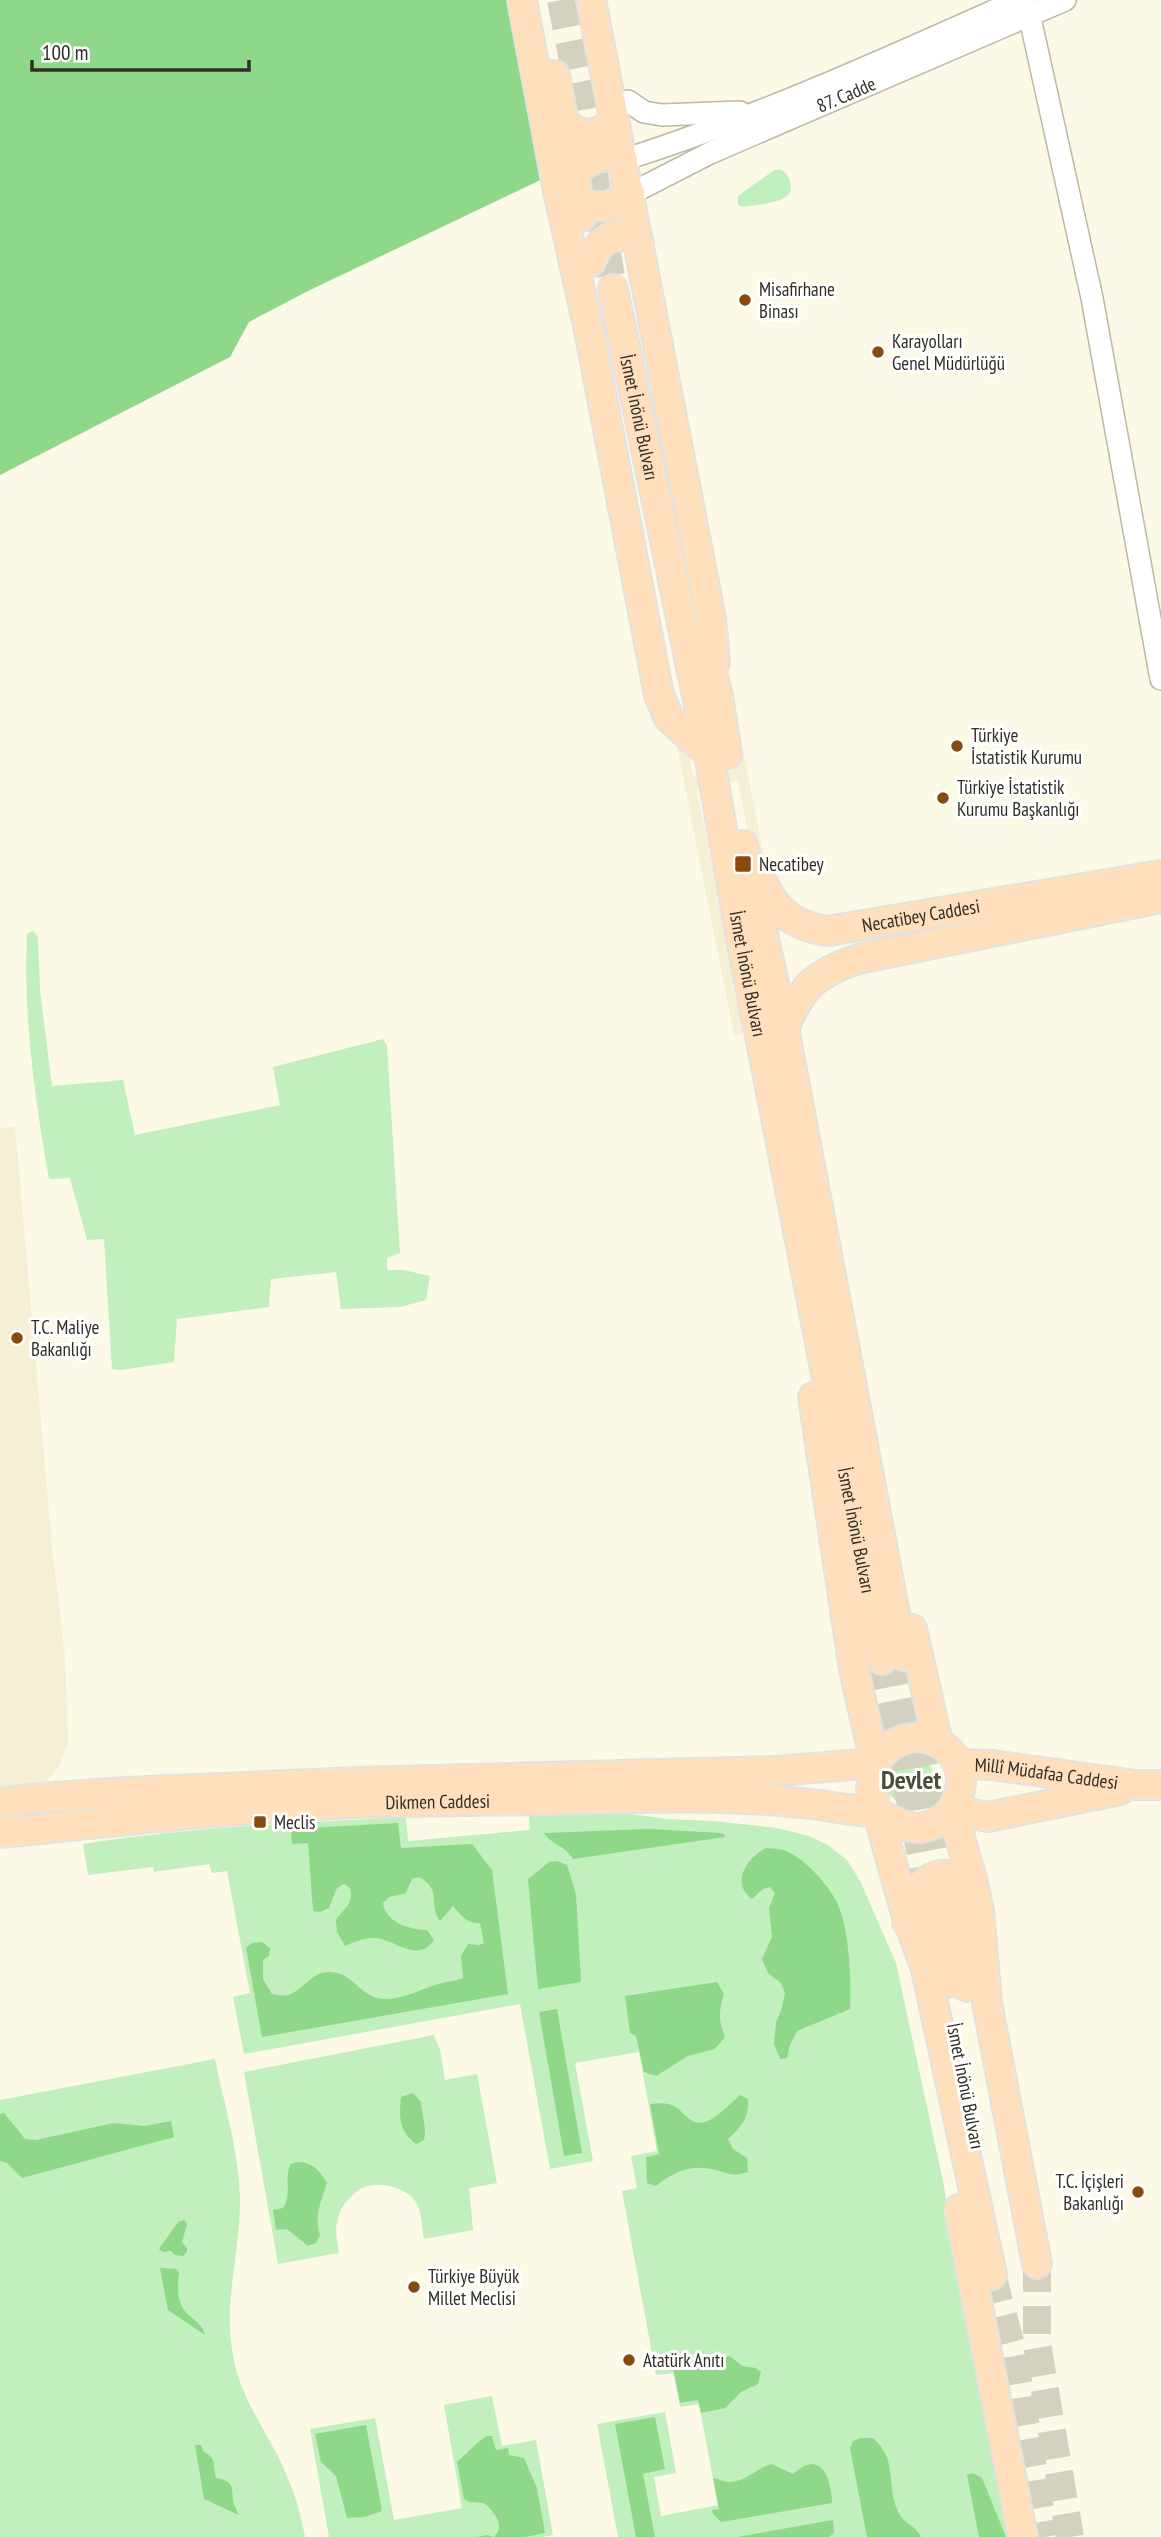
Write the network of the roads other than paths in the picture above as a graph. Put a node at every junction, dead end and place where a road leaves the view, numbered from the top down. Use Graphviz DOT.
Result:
graph roads {
  1 [pos="522,0"];
  2 [pos="539,0"];
  3 [pos="591,0"];
  4 [pos="607,0"];
  5 [pos="1065,0"];
  6 [pos="1025,5"];
  7 [pos="773,105"];
  8 [pos="621,112"];
  9 [pos="566,124"];
  10 [pos="630,158"];
  11 [pos="575,175"];
  12 [pos="637,190"];
  13 [pos="580,205"];
  14 [pos="639,243"];
  15 [pos="591,262"];
  16 [pos="621,288"];
  17 [pos="1161,679"];
  18 [pos="708,697"];
  19 [pos="709,754"];
  20 [pos="738,823"];
  21 [pos="1161,875"];
  22 [pos="1161,898"];
  23 [pos="784,1028"];
  24 [pos="803,1195"];
  25 [pos="893,1658"];
  26 [pos="938,1743"];
  27 [pos="874,1763"];
  28 [pos="958,1764"];
  29 [pos="1149,1785"];
  30 [pos="0,1804"];
  31 [pos="952,1810"];
  32 [pos="878,1814"];
  33 [pos="0,1833"];
  34 [pos="940,1898"];
  35 [pos="979,1911"];
  36 [pos="906,1917"];
  37 [pos="1013,2270"];
  38 [pos="1023,2537"];
  1 -- 19 [label="main road"];
  2 -- 9 [label="main road"];
  3 -- 8 [label="main road"];
  4 -- 8 [label="main road"];
  5 -- 6 [label="street, 87. Cadde"];
  6 -- 7 [label="street, 87. Cadde"];
  6 -- 12 [label="street, 87. Cadde"];
  6 -- 17 [label="street"];
  7 -- 8 [label="street"];
  7 -- 10 [label="street, 87. Cadde"];
  8 -- 9 [label="main road"];
  8 -- 10 [label="main road"];
  9 -- 11 [label="main road"];
  10 -- 11 [label="main road"];
  10 -- 12 [label="main road"];
  11 -- 13 [label="main road"];
  12 -- 13 [label="main road"];
  12 -- 14 [label="main road"];
  12 -- 18 [label="main road"];
  13 -- 15 [label="main road"];
  14 -- 15 [label="main road"];
  14 -- 18 [label="main road"];
  15 -- 18 [label="main road"];
  16 -- 18 [label="main road, İsmet İnönü Bulvarı"];
  18 -- 19 [label="main road, İsmet İnönü Bulvarı"];
  18 -- 20 [label="main road, İsmet İnönü Bulvarı"];
  19 -- 24 [label="main road, İsmet İnönü Bulvarı"];
  20 -- 21 [label="main road, Necatibey Caddesi"];
  20 -- 23 [label="main road, İsmet İnönü Bulvarı"];
  22 -- 23 [label="main road, Necatibey Caddesi"];
  23 -- 24 [label="main road, İsmet İnönü Bulvarı"];
  24 -- 25 [label="main road, İsmet İnönü Bulvarı"];
  24 -- 26 [label="main road"];
  24 -- 27 [label="main road"];
  26 -- 27 [label="main road"];
  26 -- 28 [label="main road"];
  27 -- 30 [label="main road, Dikmen Caddesi"];
  27 -- 32 [label="main road"];
  28 -- 29 [label="main road, Millî Müdafaa Caddesi"];
  28 -- 31 [label="main road"];
  29 -- 31 [label="main road, Millî Müdafaa Caddesi"];
  31 -- 32 [label="main road"];
  31 -- 35 [label="main road"];
  32 -- 33 [label="main road, Dikmen Caddesi"];
  32 -- 36 [label="main road"];
  34 -- 37 [label="main road, İsmet İnönü Bulvarı"];
  35 -- 36 [label="main road"];
  35 -- 37 [label="main road"];
  36 -- 37 [label="main road"];
  36 -- 38 [label="main road"];
}
